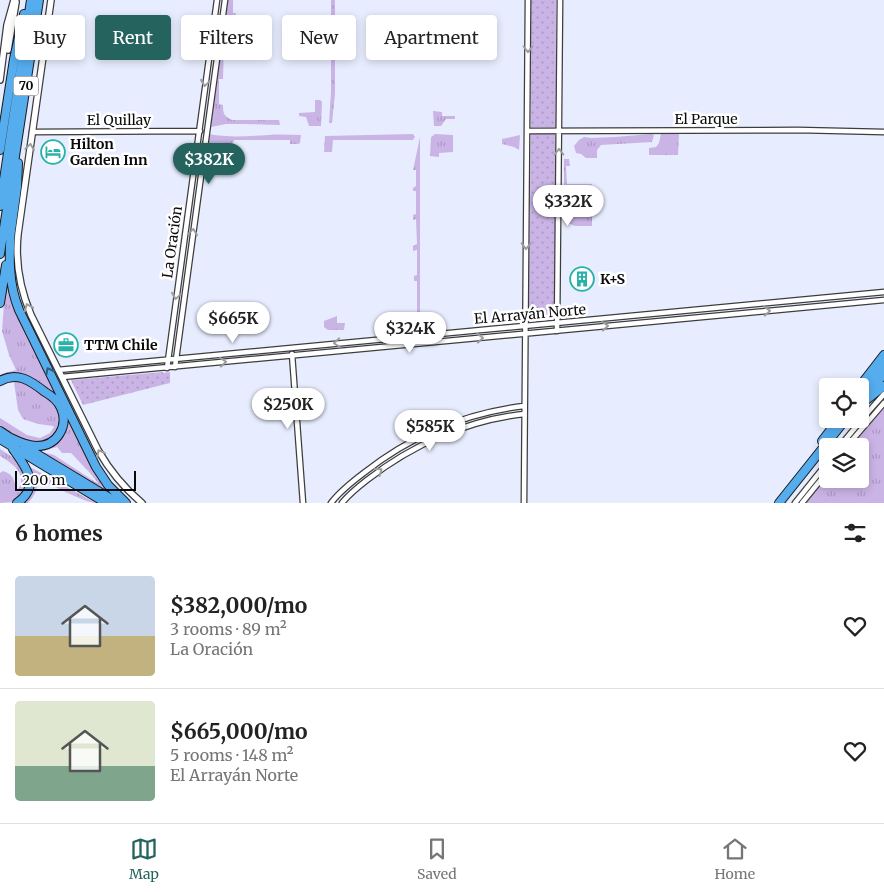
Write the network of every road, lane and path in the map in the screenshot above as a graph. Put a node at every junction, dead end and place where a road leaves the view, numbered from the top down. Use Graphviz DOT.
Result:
graph roads {
  1 [pos="15,0"];
  2 [pos="29,0"];
  3 [pos="39,0"];
  4 [pos="51,0"];
  5 [pos="217,0"];
  6 [pos="224,0"];
  7 [pos="528,0"];
  8 [pos="560,0"];
  9 [pos="1,72"];
  10 [pos="0,80"];
  11 [pos="20,124"];
  12 [pos="4,125"];
  13 [pos="559,130"];
  14 [pos="198,131"];
  15 [pos="206,131"];
  16 [pos="528,131"];
  17 [pos="32,132"];
  18 [pos="884,132"];
  19 [pos="0,136"];
  20 [pos="0,150"];
  21 [pos="0,206"];
  22 [pos="11,228"];
  23 [pos="0,254"];
  24 [pos="884,292"];
  25 [pos="884,300"];
  26 [pos="0,303"];
  27 [pos="557,323"];
  28 [pos="525,326"];
  29 [pos="557,331"];
  30 [pos="525,334"];
  31 [pos="292,348"];
  32 [pos="884,355"];
  33 [pos="293,356"];
  34 [pos="168,359"];
  35 [pos="176,359"];
  36 [pos="884,366"];
  37 [pos="175,367"];
  38 [pos="167,368"];
  39 [pos="58,370"];
  40 [pos="884,374"];
  41 [pos="62,377"];
  42 [pos="866,378"];
  43 [pos="0,380"];
  44 [pos="869,383"];
  45 [pos="884,386"];
  46 [pos="869,392"];
  47 [pos="884,394"];
  48 [pos="869,398"];
  49 [pos="875,403"];
  50 [pos="884,403"];
  51 [pos="524,406"];
  52 [pos="880,407"];
  53 [pos="524,414"];
  54 [pos="831,428"];
  55 [pos="839,428"];
  56 [pos="0,431"];
  57 [pos="847,438"];
  58 [pos="854,438"];
  59 [pos="0,439"];
  60 [pos="11,442"];
  61 [pos="819,473"];
  62 [pos="819,481"];
  63 [pos="17,503"];
  64 [pos="106,503"];
  65 [pos="118,503"];
  66 [pos="126,503"];
  67 [pos="142,503"];
  68 [pos="303,503"];
  69 [pos="331,503"];
  70 [pos="342,503"];
  71 [pos="524,503"];
  72 [pos="772,503"];
  73 [pos="779,503"];
  74 [pos="795,503"];
  75 [pos="802,503"];
  1 -- 9 [label="street"];
  2 -- 12 [label="highway"];
  2 -- 21 [label="highway, 70"];
  3 -- 11 [label="highway, 70"];
  4 -- 17 [label="street"];
  5 -- 14 [label="street, La Oración, one-way"];
  6 -- 15 [label="street, La Oración"];
  7 -- 16 [label="street, one-way"];
  8 -- 13 [label="street"];
  9 -- 10 [label="street"];
  11 -- 22 [label="highway"];
  11 -- 23 [label="highway, 70"];
  12 -- 19 [label="highway"];
  12 -- 20 [label="highway"];
  13 -- 16 [label="street, El Parque"];
  13 -- 18 [label="street, El Parque"];
  27 -- 13 [label="street, one-way"];
  14 -- 15 [label="street, El Quillay"];
  14 -- 17 [label="street, El Quillay"];
  14 -- 34 [label="street, La Oración, one-way"];
  35 -- 15 [label="street, La Oración, one-way"];
  16 -- 28 [label="street, one-way"];
  39 -- 17 [label="street, one-way"];
  22 -- 26 [label="highway"];
  66 -- 22 [label="highway, one-way"];
  24 -- 27 [label="street, El Arrayán Norte"];
  29 -- 25 [label="street, El Arrayán Norte, one-way"];
  27 -- 28 [label="street, El Arrayán Norte"];
  27 -- 29 [label="street"];
  28 -- 30 [label="street"];
  28 -- 31 [label="street, El Arrayán Norte, one-way"];
  29 -- 30 [label="street, El Arrayán Norte"];
  33 -- 30 [label="street, El Arrayán Norte, one-way"];
  30 -- 51 [label="street"];
  31 -- 33 [label="street"];
  31 -- 35 [label="street, El Arrayán Norte"];
  32 -- 42 [label="highway"];
  37 -- 33 [label="street, El Arrayán Norte, one-way"];
  33 -- 68 [label="street"];
  34 -- 35 [label="street, El Arrayán Norte"];
  34 -- 38 [label="street, La Oración"];
  34 -- 39 [label="street, El Arrayán Norte"];
  35 -- 37 [label="street, La Oración"];
  36 -- 44 [label="highway"];
  37 -- 38 [label="street, El Arrayán Norte"];
  38 -- 41 [label="street, El Arrayán Norte"];
  39 -- 41 [label="street"];
  40 -- 46 [label="highway"];
  67 -- 41 [label="street, one-way"];
  43 -- 60 [label="highway"];
  45 -- 48 [label="highway"];
  47 -- 49 [label="street"];
  49 -- 52 [label="street"];
  49 -- 57 [label="street"];
  50 -- 52 [label="street"];
  51 -- 53 [label="street"];
  51 -- 69 [label="street"];
  52 -- 58 [label="street"];
  70 -- 53 [label="street, one-way"];
  53 -- 71 [label="street"];
  54 -- 72 [label="highway"];
  55 -- 73 [label="highway"];
  56 -- 60 [label="highway"];
  59 -- 60 [label="highway"];
  60 -- 63 [label="highway"];
  60 -- 64 [label="highway"];
  60 -- 65 [label="highway"];
  61 -- 74 [label="street"];
  62 -- 75 [label="street"];
}
